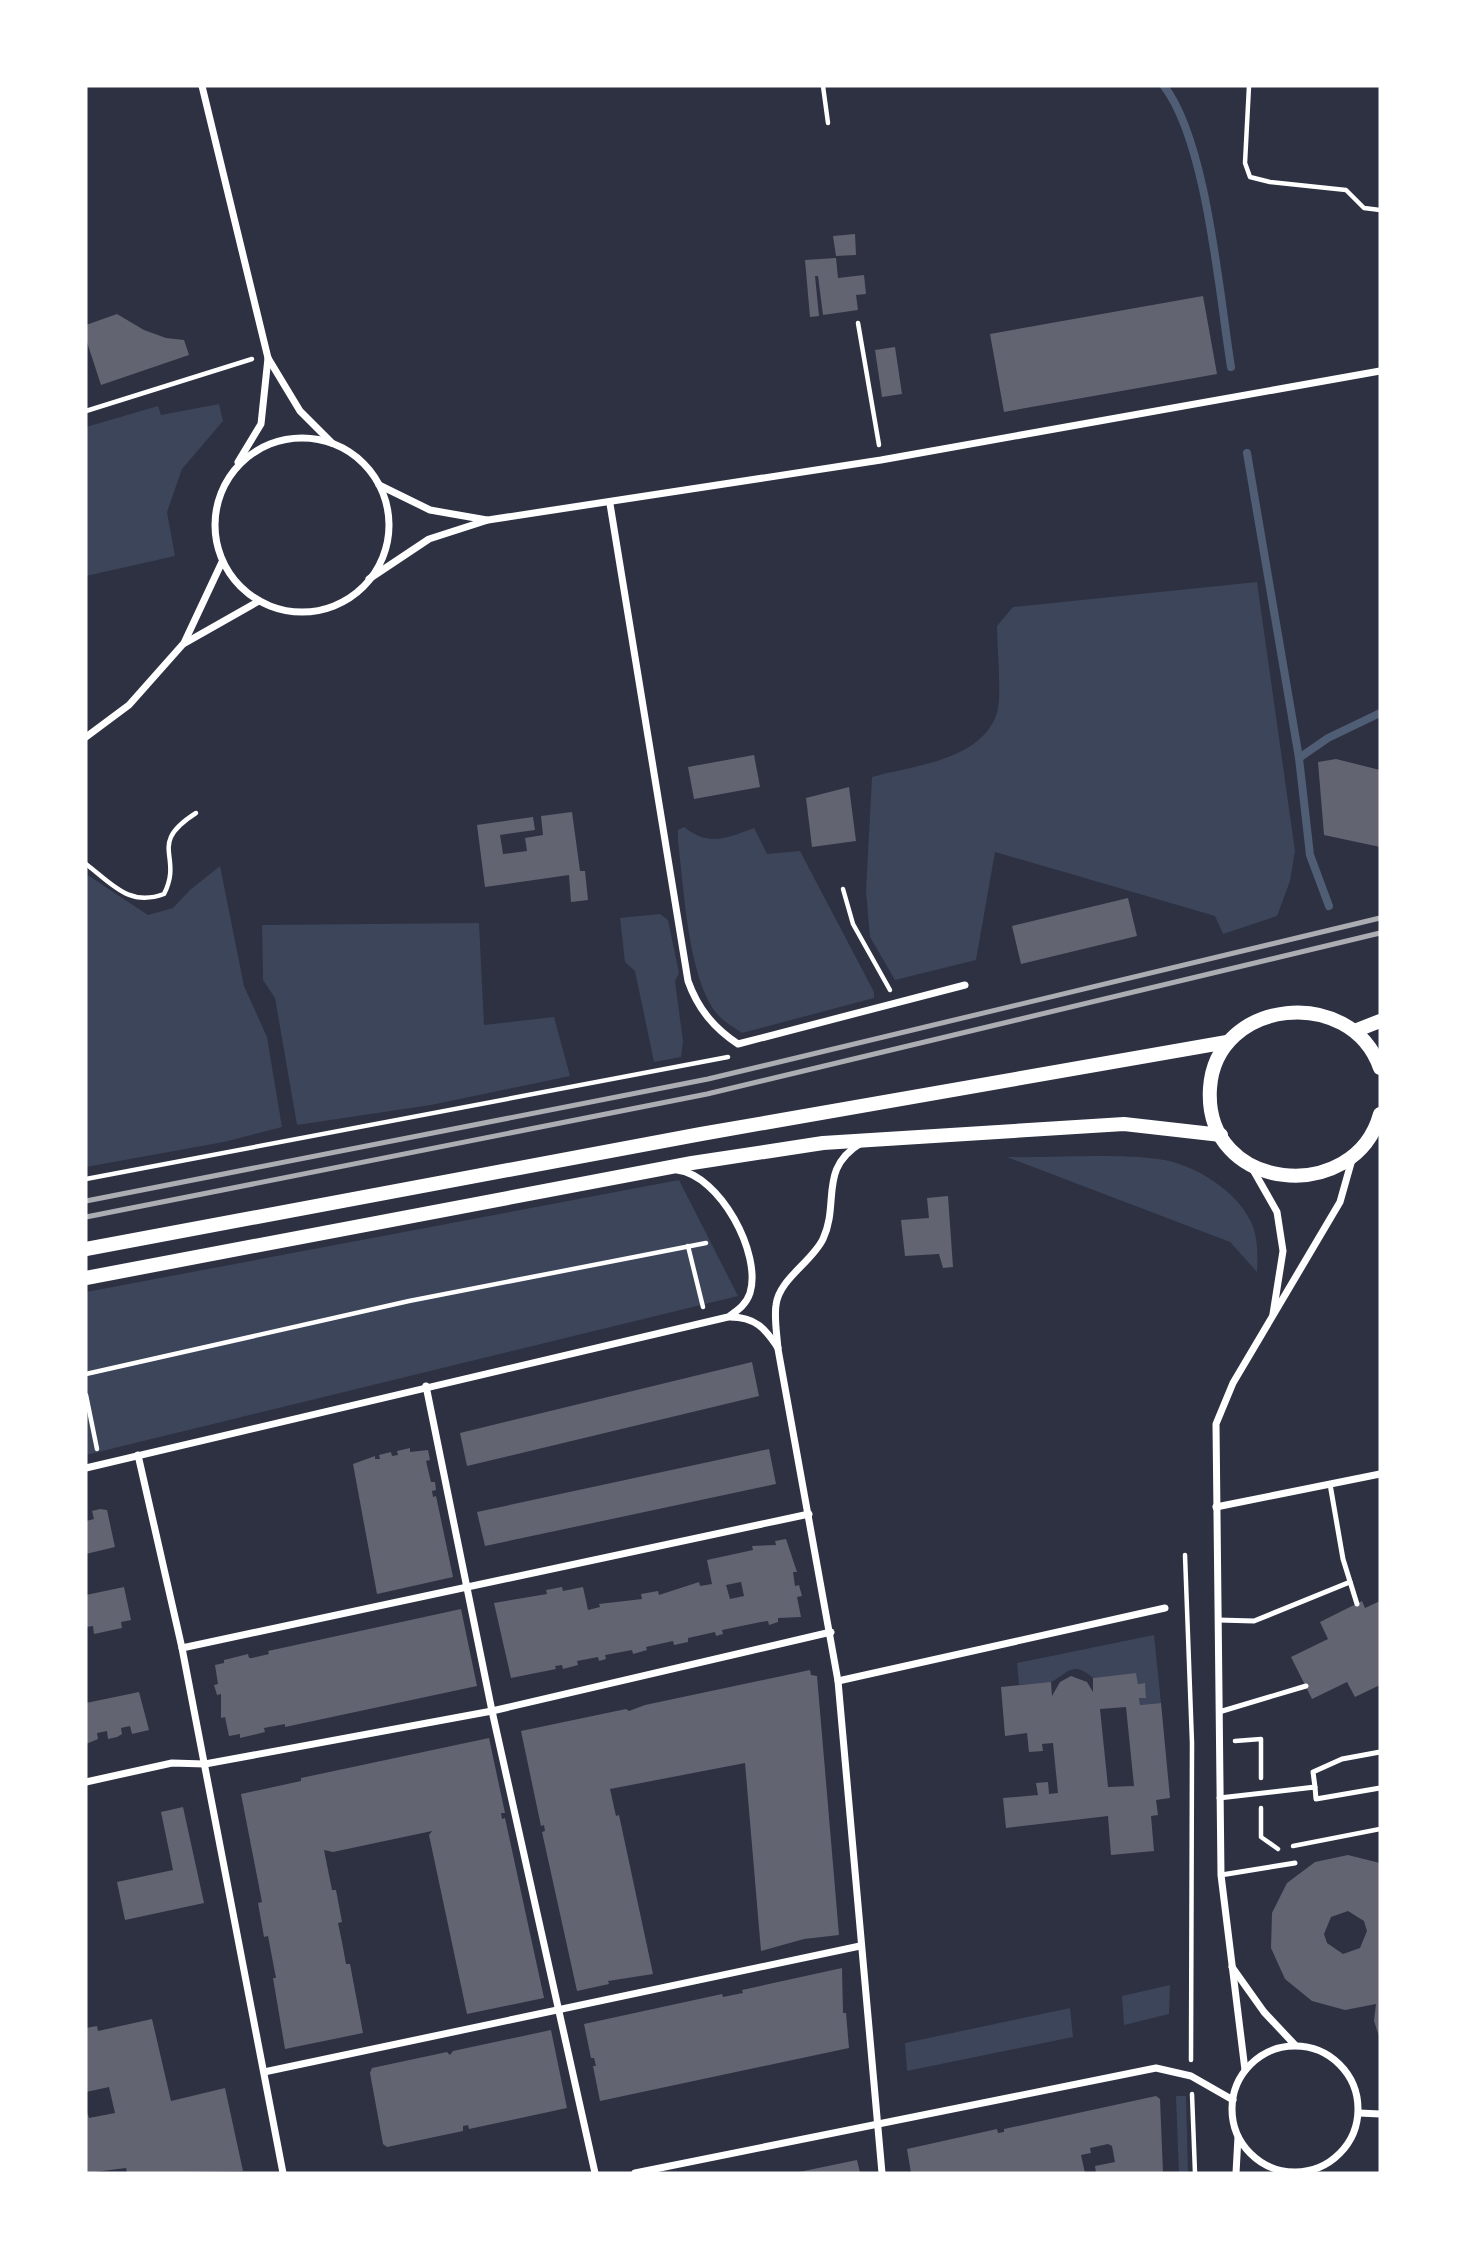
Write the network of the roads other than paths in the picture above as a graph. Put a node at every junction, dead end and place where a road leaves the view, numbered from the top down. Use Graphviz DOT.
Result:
graph roads {
  1 [pos="202,86"];
  2 [pos="268,358"];
  3 [pos="1380,371"];
  4 [pos="333,443"];
  5 [pos="233,471"];
  6 [pos="379,485"];
  7 [pos="610,504"];
  8 [pos="488,520"];
  9 [pos="222,562"];
  10 [pos="369,579"];
  11 [pos="259,601"];
  12 [pos="184,643"];
  13 [pos="86,737"];
  14 [pos="965,985"];
  15 [pos="1380,1021"];
  16 [pos="1357,1030"];
  17 [pos="1227,1042"];
  18 [pos="1380,1068"];
  19 [pos="1380,1114"];
  20 [pos="1221,1135"];
  21 [pos="868,1139"];
  22 [pos="1353,1155"];
  23 [pos="1252,1168"];
  24 [pos="652,1170"];
  25 [pos="86,1249"];
  26 [pos="86,1278"];
  27 [pos="728,1317"];
  28 [pos="1272,1321"];
  29 [pos="778,1349"];
  30 [pos="426,1385"];
  31 [pos="138,1455"];
  32 [pos="86,1468"];
  33 [pos="1380,1474"];
  34 [pos="1330,1484"];
  35 [pos="1216,1507"];
  36 [pos="809,1514"];
  37 [pos="1350,1582"];
  38 [pos="467,1586"];
  39 [pos="1357,1604"];
  40 [pos="1165,1608"];
  41 [pos="1218,1620"];
  42 [pos="831,1632"];
  43 [pos="182,1648"];
  44 [pos="838,1681"];
  45 [pos="1306,1686"];
  46 [pos="492,1711"];
  47 [pos="1219,1712"];
  48 [pos="1380,1752"];
  49 [pos="205,1764"];
  50 [pos="86,1782"];
  51 [pos="1315,1787"];
  52 [pos="1380,1788"];
  53 [pos="1219,1798"];
  54 [pos="1295,1863"];
  55 [pos="1221,1875"];
  56 [pos="860,1946"];
  57 [pos="1230,1965"];
  58 [pos="558,2008"];
  59 [pos="1295,2045"];
  60 [pos="1245,2070"];
  61 [pos="264,2072"];
  62 [pos="1233,2099"];
  63 [pos="1359,2113"];
  64 [pos="1380,2113"];
  65 [pos="879,2125"];
  66 [pos="1238,2136"];
  67 [pos="283,2173"];
  68 [pos="595,2173"];
  69 [pos="635,2173"];
  70 [pos="882,2173"];
  71 [pos="1236,2173"];
  72 [pos="1285,2173"];
  1 -- 2 [label="street"];
  2 -- 4 [label="street"];
  2 -- 5 [label="street"];
  3 -- 7 [label="street"];
  4 -- 5 [label="street"];
  4 -- 6 [label="street"];
  5 -- 9 [label="street"];
  6 -- 8 [label="street"];
  6 -- 10 [label="street"];
  7 -- 8 [label="street"];
  7 -- 14 [label="street"];
  8 -- 10 [label="street"];
  9 -- 11 [label="street"];
  9 -- 12 [label="street"];
  10 -- 11 [label="street"];
  11 -- 12 [label="street"];
  12 -- 13 [label="street"];
  15 -- 16 [label="main road"];
  16 -- 17 [label="main road"];
  16 -- 18 [label="main road"];
  17 -- 20 [label="main road"];
  17 -- 25 [label="main road"];
  19 -- 22 [label="main road"];
  20 -- 21 [label="main road"];
  20 -- 23 [label="main road"];
  21 -- 24 [label="main road"];
  21 -- 29 [label="street"];
  22 -- 23 [label="main road"];
  22 -- 28 [label="street"];
  23 -- 28 [label="street"];
  24 -- 26 [label="main road"];
  24 -- 27 [label="street"];
  27 -- 29 [label="street"];
  27 -- 30 [label="street"];
  28 -- 35 [label="street"];
  29 -- 36 [label="street"];
  30 -- 31 [label="street"];
  30 -- 38 [label="street"];
  31 -- 32 [label="street"];
  31 -- 43 [label="street"];
  33 -- 34 [label="street"];
  34 -- 35 [label="street"];
  34 -- 37 [label="lane"];
  35 -- 41 [label="street"];
  36 -- 38 [label="street"];
  36 -- 42 [label="street"];
  37 -- 39 [label="lane"];
  37 -- 41 [label="lane"];
  38 -- 43 [label="street"];
  38 -- 46 [label="street"];
  40 -- 44 [label="street"];
  41 -- 47 [label="street"];
  42 -- 44 [label="street"];
  42 -- 46 [label="street"];
  43 -- 49 [label="street"];
  44 -- 56 [label="street"];
  45 -- 47 [label="lane"];
  46 -- 49 [label="street"];
  46 -- 58 [label="street"];
  47 -- 53 [label="street"];
  48 -- 51 [label="lane"];
  49 -- 50 [label="street"];
  49 -- 61 [label="street"];
  51 -- 52 [label="lane"];
  51 -- 53 [label="lane"];
  53 -- 55 [label="street"];
  54 -- 55 [label="lane"];
  55 -- 57 [label="street"];
  56 -- 58 [label="street"];
  56 -- 65 [label="street"];
  57 -- 59 [label="street"];
  57 -- 60 [label="street"];
  58 -- 61 [label="street"];
  58 -- 68 [label="street"];
  59 -- 60 [label="street"];
  59 -- 63 [label="street"];
  60 -- 62 [label="street"];
  61 -- 67 [label="street"];
  62 -- 65 [label="street"];
  62 -- 66 [label="street"];
  63 -- 64 [label="street"];
  63 -- 72 [label="street"];
  65 -- 69 [label="street"];
  65 -- 70 [label="street"];
  66 -- 71 [label="street"];
  66 -- 72 [label="street"];
}
